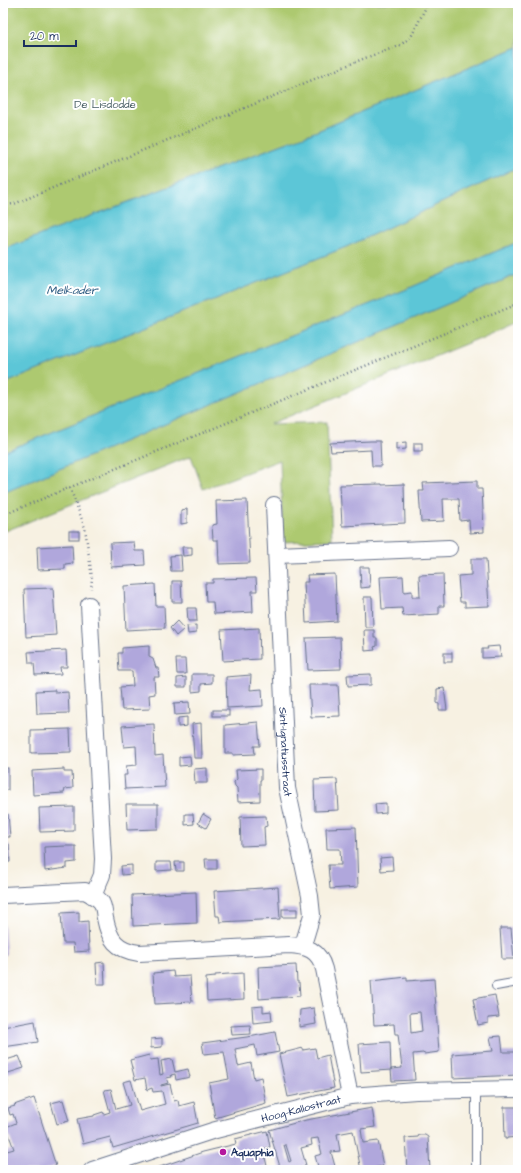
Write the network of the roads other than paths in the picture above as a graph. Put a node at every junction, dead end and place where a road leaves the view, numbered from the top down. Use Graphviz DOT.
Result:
graph roads {
  1 [pos="274,505"];
  2 [pos="449,548"];
  3 [pos="277,555"];
  4 [pos="90,605"];
  5 [pos="3,895"];
  6 [pos="93,896"];
  7 [pos="303,946"];
  8 [pos="518,982"];
  9 [pos="496,986"];
  10 [pos="518,1089"];
  11 [pos="476,1090"];
  12 [pos="350,1096"];
  13 [pos="92,1170"];
  14 [pos="478,1170"];
  1 -- 3 [label="street, Sint-Ignatiusstraat"];
  2 -- 3 [label="street"];
  3 -- 7 [label="street, Sint-Ignatiusstraat"];
  4 -- 6 [label="street"];
  5 -- 6 [label="street"];
  6 -- 7 [label="street"];
  7 -- 12 [label="street"];
  8 -- 9 [label="lane"];
  10 -- 11 [label="street, Hoog-Kallostraat"];
  11 -- 12 [label="street, Hoog-Kallostraat"];
  11 -- 14 [label="lane"];
  12 -- 13 [label="street, Hoog-Kallostraat"];
}
